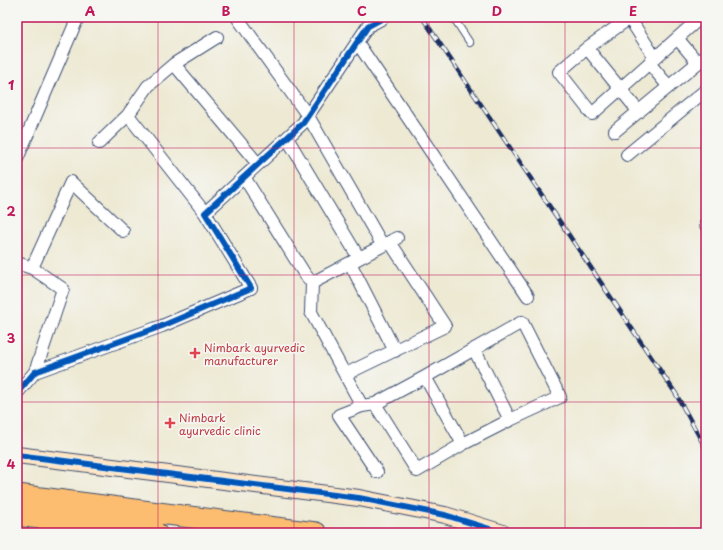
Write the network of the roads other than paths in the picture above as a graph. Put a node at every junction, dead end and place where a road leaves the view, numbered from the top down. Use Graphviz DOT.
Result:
graph roads {
  1 [pos="78,17"];
  2 [pos="237,17"];
  3 [pos="453,17"];
  4 [pos="701,17"];
  5 [pos="383,18"];
  6 [pos="630,18"];
  7 [pos="217,37"];
  8 [pos="677,38"];
  9 [pos="358,42"];
  10 [pos="470,43"];
  11 [pos="587,48"];
  12 [pos="702,59"];
  13 [pos="652,60"];
  14 [pos="174,64"];
  15 [pos="669,87"];
  16 [pos="621,89"];
  17 [pos="706,90"];
  18 [pos="639,112"];
  19 [pos="128,115"];
  20 [pos="308,116"];
  21 [pos="615,131"];
  22 [pos="287,138"];
  23 [pos="99,143"];
  24 [pos="627,155"];
  25 [pos="17,159"];
  26 [pos="258,164"];
  27 [pos="244,177"];
  28 [pos="205,213"];
  29 [pos="123,231"];
  30 [pos="390,242"];
  31 [pos="355,261"];
  32 [pos="17,263"];
  33 [pos="32,268"];
  34 [pos="312,283"];
  35 [pos="528,296"];
  36 [pos="474,349"];
  37 [pos="395,351"];
  38 [pos="35,372"];
  39 [pos="346,374"];
  40 [pos="425,377"];
  41 [pos="17,393"];
  42 [pos="375,404"];
  43 [pos="362,406"];
  44 [pos="510,420"];
  45 [pos="463,444"];
  46 [pos="17,455"];
  47 [pos="377,472"];
  48 [pos="17,495"];
  49 [pos="17,515"];
  50 [pos="156,533"];
  51 [pos="316,533"];
  52 [pos="503,533"];
  1 -- 25 [label="street"];
  2 -- 20 [label="street"];
  3 -- 10 [label="lane"];
  4 -- 8 [label="street"];
  5 -- 9 [label="street"];
  6 -- 11 [label="street"];
  6 -- 13 [label="street"];
  7 -- 14 [label="street"];
  8 -- 12 [label="street"];
  8 -- 13 [label="street"];
  9 -- 20 [label="street"];
  9 -- 35 [label="street"];
  11 -- 16 [label="street"];
  11 -- 16 [label="street"];
  12 -- 15 [label="street"];
  13 -- 15 [label="street"];
  13 -- 16 [label="street"];
  14 -- 19 [label="street"];
  14 -- 26 [label="street"];
  15 -- 18 [label="street"];
  16 -- 18 [label="street"];
  17 -- 24 [label="street"];
  18 -- 21 [label="street"];
  19 -- 23 [label="street"];
  19 -- 28 [label="street"];
  20 -- 22 [label="street"];
  20 -- 30 [label="street"];
  22 -- 26 [label="street"];
  22 -- 31 [label="street"];
  26 -- 27 [label="street"];
  27 -- 28 [label="street"];
  27 -- 34 [label="street"];
  28 -- 38 [label="street"];
  29 -- 33 [label="street"];
  30 -- 31 [label="street"];
  30 -- 37 [label="street"];
  31 -- 34 [label="street"];
  31 -- 37 [label="street"];
  32 -- 33 [label="street"];
  33 -- 38 [label="street"];
  34 -- 39 [label="street"];
  36 -- 40 [label="street"];
  36 -- 44 [label="street"];
  36 -- 44 [label="street"];
  37 -- 39 [label="street"];
  38 -- 41 [label="street"];
  39 -- 43 [label="street"];
  40 -- 42 [label="street"];
  40 -- 45 [label="street"];
  42 -- 43 [label="street"];
  42 -- 45 [label="street"];
  43 -- 47 [label="street"];
  44 -- 45 [label="street"];
  46 -- 52 [label="street"];
  48 -- 51 [label="highway"];
  49 -- 50 [label="highway"];
}
